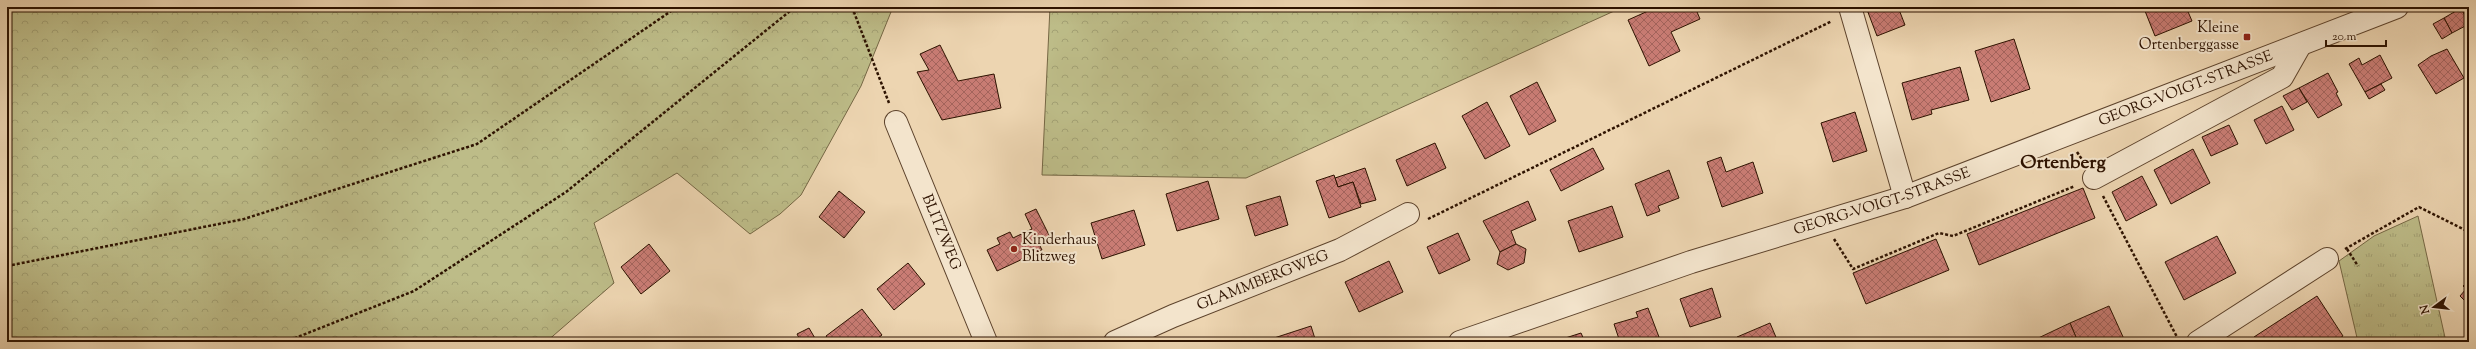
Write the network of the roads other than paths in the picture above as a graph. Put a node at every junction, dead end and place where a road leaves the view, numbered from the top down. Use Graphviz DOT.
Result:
graph roads {
  1 [pos="2397,7"];
  2 [pos="1850,9"];
  3 [pos="2299,47"];
  4 [pos="896,122"];
  5 [pos="2094,178"];
  6 [pos="1905,197"];
  7 [pos="1416,218"];
  8 [pos="2327,259"];
  9 [pos="986,342"];
  10 [pos="1115,342"];
  11 [pos="1460,342"];
  12 [pos="2198,342"];
  1 -- 3 [label="street, GEORG-VOIGT-STRASSE"];
  2 -- 6 [label="street"];
  3 -- 5 [label="street, GEORG-VOIGT-STRASSE"];
  3 -- 6 [label="street, GEORG-VOIGT-STRASSE"];
  4 -- 9 [label="street, BLITZWEG"];
  6 -- 11 [label="street, GEORG-VOIGT-STRASSE"];
  7 -- 10 [label="street, GLAMMBERGWEG"];
  8 -- 12 [label="street"];
}
